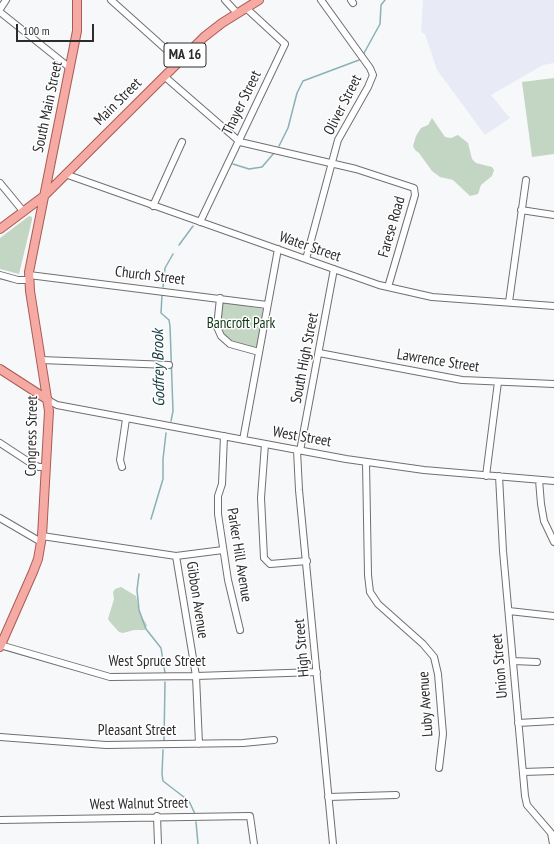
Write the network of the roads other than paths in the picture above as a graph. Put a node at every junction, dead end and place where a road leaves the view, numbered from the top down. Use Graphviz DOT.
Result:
graph roads {
  1 [pos="6,0"];
  2 [pos="77,0"];
  3 [pos="113,0"];
  4 [pos="225,0"];
  5 [pos="259,0"];
  6 [pos="321,0"];
  7 [pos="246,8"];
  8 [pos="0,9"];
  9 [pos="0,12"];
  10 [pos="237,13"];
  11 [pos="179,61"];
  12 [pos="70,68"];
  13 [pos="164,76"];
  14 [pos="238,141"];
  15 [pos="182,142"];
  16 [pos="332,163"];
  17 [pos="65,174"];
  18 [pos="526,180"];
  19 [pos="0,183"];
  20 [pos="44,196"];
  21 [pos="153,206"];
  22 [pos="521,210"];
  23 [pos="23,211"];
  24 [pos="554,214"];
  25 [pos="200,222"];
  26 [pos="0,229"];
  27 [pos="278,249"];
  28 [pos="306,259"];
  29 [pos="334,269"];
  30 [pos="0,275"];
  31 [pos="29,277"];
  32 [pos="388,287"];
  33 [pos="220,298"];
  34 [pos="509,302"];
  35 [pos="267,306"];
  36 [pos="554,306"];
  37 [pos="259,352"];
  38 [pos="319,353"];
  39 [pos="41,360"];
  40 [pos="169,365"];
  41 [pos="0,369"];
  42 [pos="498,382"];
  43 [pos="554,384"];
  44 [pos="48,400"];
  45 [pos="126,419"];
  46 [pos="224,436"];
  47 [pos="244,440"];
  48 [pos="0,443"];
  49 [pos="265,444"];
  50 [pos="299,450"];
  51 [pos="366,462"];
  52 [pos="46,467"];
  53 [pos="122,467"];
  54 [pos="486,476"];
  55 [pos="499,476"];
  56 [pos="539,480"];
  57 [pos="554,481"];
  58 [pos="0,518"];
  59 [pos="41,539"];
  60 [pos="554,542"];
  61 [pos="223,550"];
  62 [pos="176,556"];
  63 [pos="307,561"];
  64 [pos="509,611"];
  65 [pos="554,616"];
  66 [pos="240,630"];
  67 [pos="0,646"];
  68 [pos="513,661"];
  69 [pos="537,662"];
  70 [pos="317,672"];
  71 [pos="196,676"];
  72 [pos="554,721"];
  73 [pos="518,723"];
  74 [pos="0,737"];
  75 [pos="274,740"];
  76 [pos="199,744"];
  77 [pos="439,768"];
  78 [pos="554,771"];
  79 [pos="522,772"];
  80 [pos="396,795"];
  81 [pos="328,797"];
  82 [pos="157,816"];
  83 [pos="0,820"];
  84 [pos="553,843"];
  85 [pos="158,844"];
  86 [pos="254,844"];
  87 [pos="333,844"];
  1 -- 8 [label="street"];
  2 -- 12 [label="main road, South Main Street"];
  3 -- 11 [label="street"];
  4 -- 10 [label="street"];
  5 -- 7 [label="main road, Main Street / MA 16"];
  6 -- 16 [label="street, Oliver Street"];
  7 -- 10 [label="main road, Main Street / MA 16"];
  7 -- 14 [label="street, Thayer Street"];
  9 -- 12 [label="street"];
  10 -- 11 [label="main road, Main Street / MA 16"];
  11 -- 13 [label="main road, Main Street / MA 16"];
  12 -- 20 [label="main road, South Main Street"];
  13 -- 14 [label="street"];
  13 -- 17 [label="main road, Main Street / MA 16"];
  14 -- 16 [label="street"];
  14 -- 25 [label="street, Thayer Street"];
  15 -- 21 [label="street"];
  16 -- 28 [label="street, Oliver Street"];
  16 -- 32 [label="street, Farese Road"];
  17 -- 20 [label="main road, Main Street / MA 16"];
  17 -- 21 [label="street, Water Street"];
  18 -- 22 [label="street"];
  19 -- 23 [label="street"];
  20 -- 23 [label="main road, Main Street / MA 16"];
  20 -- 31 [label="main road, Congress Street"];
  21 -- 25 [label="street, Water Street"];
  22 -- 24 [label="street"];
  22 -- 34 [label="street"];
  23 -- 26 [label="main road, Main Street / MA 16"];
  25 -- 27 [label="street, Water Street"];
  27 -- 28 [label="street, Water Street"];
  27 -- 35 [label="street"];
  28 -- 29 [label="street, Water Street"];
  29 -- 32 [label="street, Water Street"];
  29 -- 38 [label="street, South High Street"];
  30 -- 31 [label="street, Church Street"];
  31 -- 33 [label="street, Church Street"];
  31 -- 39 [label="main road, Congress Street"];
  32 -- 34 [label="street, Water Street"];
  33 -- 35 [label="street, Church Street"];
  33 -- 37 [label="street"];
  34 -- 36 [label="street, Water Street"];
  35 -- 37 [label="street"];
  37 -- 47 [label="street"];
  38 -- 42 [label="street, Lawrence Street"];
  38 -- 50 [label="street, South High Street"];
  39 -- 40 [label="street"];
  39 -- 44 [label="main road, Congress Street"];
  41 -- 44 [label="main road"];
  42 -- 43 [label="street, Lawrence Street"];
  42 -- 54 [label="street"];
  44 -- 45 [label="street, West Street"];
  44 -- 52 [label="main road, Congress Street"];
  45 -- 46 [label="street, West Street"];
  45 -- 53 [label="street"];
  46 -- 47 [label="street, West Street"];
  46 -- 61 [label="street, Parker Hill Avenue"];
  47 -- 49 [label="street, West Street"];
  48 -- 52 [label="street"];
  49 -- 50 [label="street, West Street"];
  49 -- 63 [label="street"];
  50 -- 51 [label="street, West Street"];
  50 -- 63 [label="street, High Street"];
  51 -- 54 [label="street, West Street"];
  51 -- 77 [label="street, Luby Avenue"];
  52 -- 59 [label="main road, Congress Street"];
  54 -- 55 [label="street, West Street"];
  55 -- 56 [label="street, West Street"];
  55 -- 64 [label="street, Union Street"];
  56 -- 57 [label="street, West Street"];
  56 -- 60 [label="street"];
  58 -- 59 [label="street"];
  59 -- 62 [label="street"];
  59 -- 67 [label="main road, Congress Street"];
  61 -- 62 [label="street"];
  61 -- 66 [label="street, Parker Hill Avenue"];
  62 -- 71 [label="street, Gibbon Avenue"];
  63 -- 70 [label="street, High Street"];
  64 -- 65 [label="street"];
  64 -- 68 [label="street, Union Street"];
  67 -- 71 [label="street, West Spruce Street"];
  68 -- 69 [label="street"];
  68 -- 73 [label="street, Union Street"];
  70 -- 71 [label="street, West Spruce Street"];
  70 -- 81 [label="street, High Street"];
  71 -- 76 [label="street, Gibbon Avenue"];
  72 -- 73 [label="street"];
  73 -- 79 [label="street, Union Street"];
  74 -- 76 [label="street, Pleasant Street"];
  75 -- 76 [label="street, Pleasant Street"];
  78 -- 79 [label="street"];
  79 -- 84 [label="street, Union Street"];
  80 -- 81 [label="street"];
  81 -- 87 [label="street, High Street"];
  82 -- 83 [label="street, West Walnut Street"];
  82 -- 85 [label="street"];
  82 -- 86 [label="street, West Walnut Street"];
}
